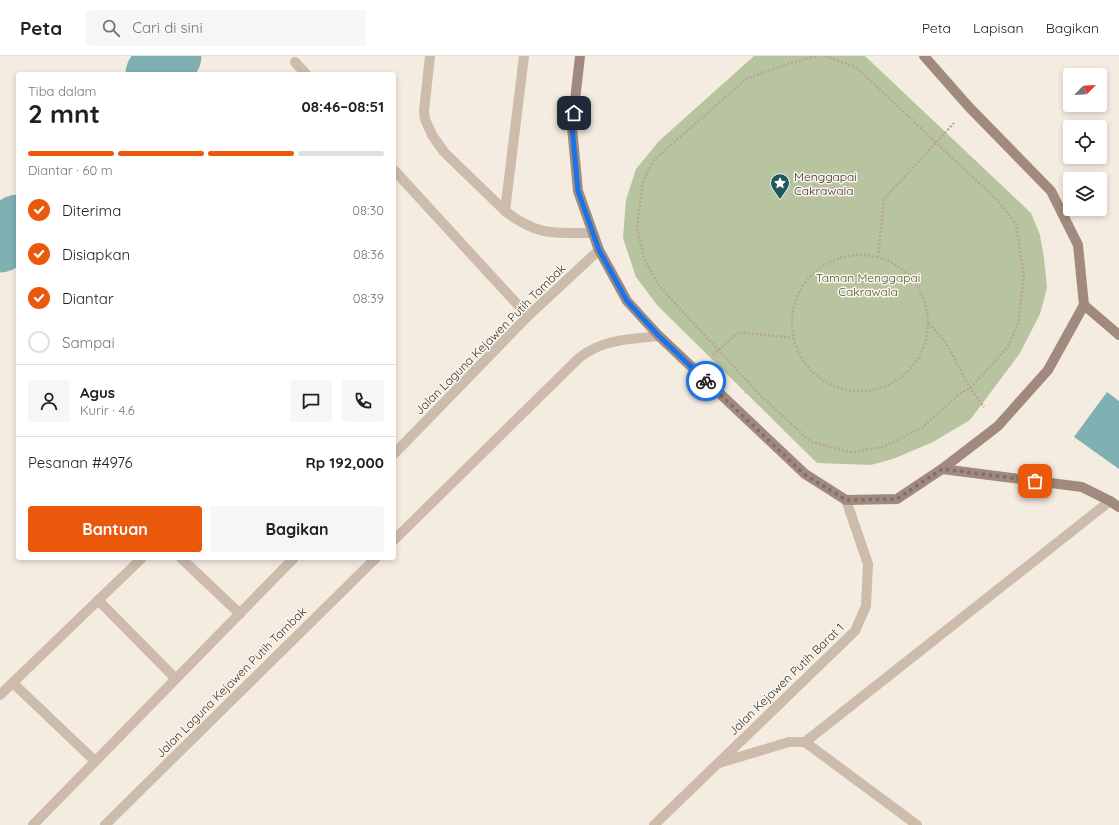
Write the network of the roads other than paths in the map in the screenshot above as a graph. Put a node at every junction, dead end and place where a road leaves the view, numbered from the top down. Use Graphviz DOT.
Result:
graph roads {
  1 [pos="430,56"];
  2 [pos="524,56"];
  3 [pos="580,56"];
  4 [pos="924,56"];
  5 [pos="295,62"];
  6 [pos="304,72"];
  7 [pos="396,172"];
  8 [pos="505,211"];
  9 [pos="592,233"];
  10 [pos="599,250"];
  11 [pos="1084,305"];
  12 [pos="528,316"];
  13 [pos="1119,335"];
  14 [pos="659,336"];
  15 [pos="396,452"];
  16 [pos="942,469"];
  17 [pos="846,500"];
  18 [pos="1110,501"];
  19 [pos="1119,507"];
  20 [pos="396,538"];
  21 [pos="140,560"];
  22 [pos="182,560"];
  23 [pos="292,560"];
  24 [pos="374,560"];
  25 [pos="98,600"];
  26 [pos="240,614"];
  27 [pos="175,678"];
  28 [pos="13,683"];
  29 [pos="0,695"];
  30 [pos="805,742"];
  31 [pos="95,761"];
  32 [pos="717,763"];
  33 [pos="33,825"];
  34 [pos="105,825"];
  35 [pos="654,825"];
  36 [pos="917,825"];
  1 -- 8 [label="street"];
  2 -- 8 [label="street"];
  3 -- 9 [label="street"];
  4 -- 11 [label="street"];
  5 -- 6 [label="street"];
  7 -- 12 [label="street"];
  8 -- 9 [label="street"];
  9 -- 10 [label="street"];
  10 -- 12 [label="street, Jalan Laguna Kejawen Putih Tambak"];
  10 -- 14 [label="street"];
  11 -- 13 [label="street"];
  11 -- 16 [label="street"];
  12 -- 15 [label="street, Jalan Laguna Kejawen Putih Tambak"];
  14 -- 17 [label="street"];
  14 -- 20 [label="street"];
  16 -- 17 [label="street"];
  16 -- 18 [label="street"];
  17 -- 32 [label="street, Jalan Kejawen Putih Barat 1"];
  18 -- 19 [label="street"];
  18 -- 30 [label="street"];
  21 -- 25 [label="street"];
  22 -- 26 [label="street"];
  23 -- 26 [label="street"];
  24 -- 34 [label="street, Jalan Laguna Kejawen Putih Tambak"];
  25 -- 27 [label="street"];
  25 -- 28 [label="street"];
  26 -- 27 [label="street"];
  27 -- 31 [label="street"];
  28 -- 29 [label="street"];
  28 -- 31 [label="street"];
  30 -- 32 [label="street"];
  30 -- 36 [label="street"];
  31 -- 33 [label="street"];
  32 -- 35 [label="street, Jalan Kejawen Putih Barat 1"];
}
